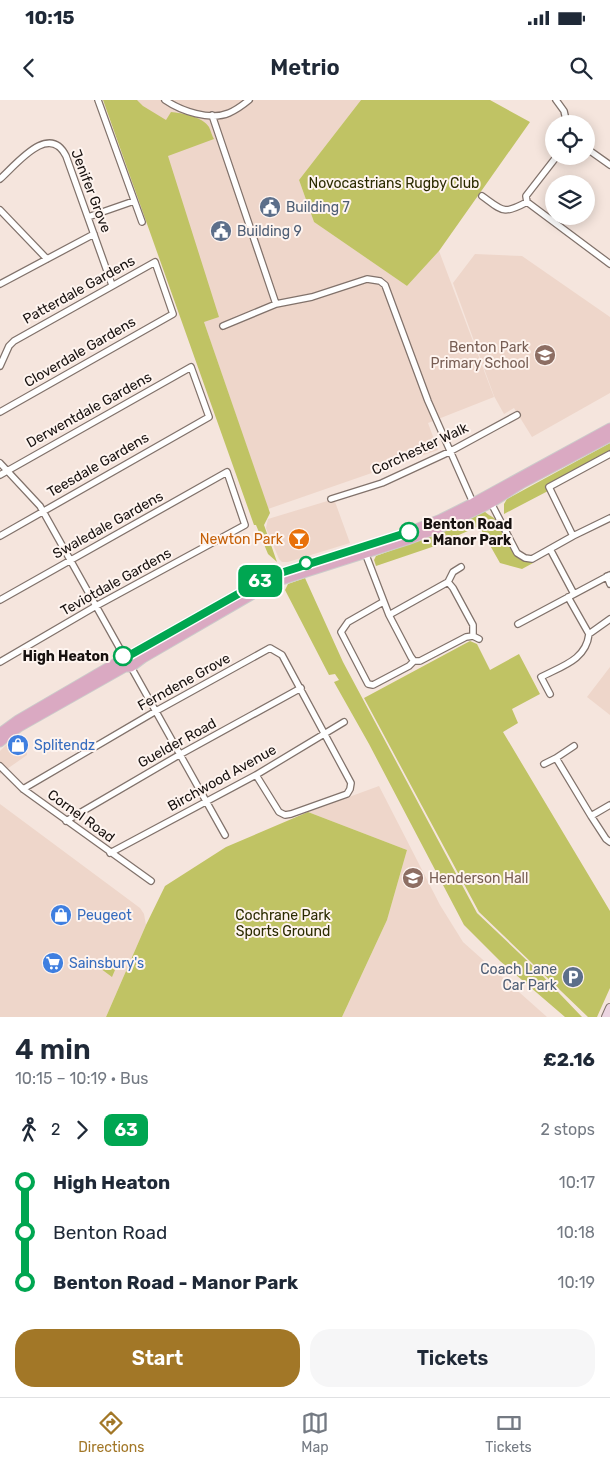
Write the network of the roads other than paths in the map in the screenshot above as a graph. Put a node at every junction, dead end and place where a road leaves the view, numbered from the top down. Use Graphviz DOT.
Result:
graph roads {
  1 [pos="98,100"];
  2 [pos="165,100"];
  3 [pos="249,100"];
  4 [pos="556,100"];
  5 [pos="212,115"];
  6 [pos="565,115"];
  7 [pos="595,155"];
  8 [pos="550,165"];
  9 [pos="610,166"];
  10 [pos="0,179"];
  11 [pos="482,196"];
  12 [pos="134,201"];
  13 [pos="527,202"];
  14 [pos="0,210"];
  15 [pos="88,217"];
  16 [pos="142,222"];
  17 [pos="94,234"];
  18 [pos="47,259"];
  19 [pos="610,264"];
  20 [pos="0,284"];
  21 [pos="112,285"];
  22 [pos="276,304"];
  23 [pos="173,314"];
  24 [pos="223,326"];
  25 [pos="0,366"];
  26 [pos="191,367"];
  27 [pos="0,412"];
  28 [pos="517,415"];
  29 [pos="610,428"];
  30 [pos="610,436"];
  31 [pos="449,452"];
  32 [pos="610,454"];
  33 [pos="0,463"];
  34 [pos="7,470"];
  35 [pos="228,472"];
  36 [pos="0,475"];
  37 [pos="331,499"];
  38 [pos="489,499"];
  39 [pos="475,506"];
  40 [pos="43,511"];
  41 [pos="610,518"];
  42 [pos="0,536"];
  43 [pos="574,536"];
  44 [pos="550,549"];
  45 [pos="364,550"];
  46 [pos="70,560"];
  47 [pos="462,567"];
  48 [pos="608,575"];
  49 [pos="448,582"];
  50 [pos="610,584"];
  51 [pos="571,596"];
  52 [pos="0,600"];
  53 [pos="383,602"];
  54 [pos="96,606"];
  55 [pos="388,615"];
  56 [pos="610,619"];
  57 [pos="518,624"];
  58 [pos="589,634"];
  59 [pos="473,636"];
  60 [pos="479,639"];
  61 [pos="128,661"];
  62 [pos="414,661"];
  63 [pos="0,662"];
  64 [pos="301,688"];
  65 [pos="550,694"];
  66 [pos="156,711"];
  67 [pos="344,722"];
  68 [pos="0,733"];
  69 [pos="324,733"];
  70 [pos="0,742"];
  71 [pos="574,746"];
  72 [pos="179,755"];
  73 [pos="556,758"];
  74 [pos="544,764"];
  75 [pos="0,766"];
  76 [pos="256,775"];
  77 [pos="23,789"];
  78 [pos="206,801"];
  79 [pos="610,805"];
  80 [pos="592,816"];
  81 [pos="66,821"];
  82 [pos="225,835"];
  83 [pos="610,842"];
  84 [pos="110,853"];
  85 [pos="151,882"];
  86 [pos="610,1008"];
  87 [pos="606,1017"];
  1 -- 12 [label="street"];
  2 -- 5 [label="street"];
  3 -- 5 [label="street"];
  4 -- 6 [label="street"];
  5 -- 22 [label="street"];
  7 -- 9 [label="street"];
  8 -- 13 [label="street"];
  10 -- 15 [label="street, Jenifer Grove"];
  11 -- 13 [label="street"];
  12 -- 15 [label="street"];
  12 -- 16 [label="street"];
  13 -- 19 [label="street"];
  14 -- 18 [label="street"];
  15 -- 17 [label="street, Jenifer Grove"];
  17 -- 18 [label="street"];
  17 -- 21 [label="street, Jenifer Grove"];
  18 -- 20 [label="street"];
  21 -- 23 [label="street, Patterdale Gardens"];
  21 -- 25 [label="street, Patterdale Gardens"];
  22 -- 24 [label="street"];
  22 -- 31 [label="street"];
  23 -- 27 [label="street, Cloverdale Gardens"];
  26 -- 34 [label="street, Derwentdale Gardens"];
  26 -- 40 [label="street, Teesdale Gardens"];
  28 -- 31 [label="street, Corchester Walk"];
  29 -- 38 [label="main road"];
  30 -- 38 [label="main road"];
  31 -- 37 [label="street, Corchester Walk"];
  31 -- 39 [label="street"];
  32 -- 43 [label="street"];
  33 -- 34 [label="street"];
  34 -- 36 [label="street, Derwentdale Gardens"];
  34 -- 40 [label="street"];
  35 -- 46 [label="street, Swaledale Gardens"];
  35 -- 54 [label="street, Teviotdale Gardens"];
  38 -- 39 [label="main road"];
  38 -- 44 [label="street"];
  39 -- 45 [label="main road"];
  40 -- 42 [label="street, Teesdale Gardens"];
  40 -- 46 [label="street"];
  41 -- 43 [label="street"];
  43 -- 44 [label="street"];
  44 -- 51 [label="street"];
  45 -- 53 [label="street"];
  45 -- 61 [label="main road"];
  46 -- 52 [label="street, Swaledale Gardens"];
  46 -- 54 [label="street"];
  47 -- 49 [label="street"];
  48 -- 50 [label="street"];
  48 -- 51 [label="street"];
  49 -- 55 [label="street"];
  49 -- 59 [label="street"];
  51 -- 57 [label="street"];
  51 -- 58 [label="street"];
  53 -- 55 [label="street"];
  53 -- 62 [label="street"];
  54 -- 61 [label="street"];
  54 -- 63 [label="street, Teviotdale Gardens"];
  55 -- 62 [label="street"];
  56 -- 58 [label="street"];
  58 -- 65 [label="street"];
  59 -- 60 [label="street"];
  59 -- 62 [label="street"];
  61 -- 66 [label="street"];
  61 -- 68 [label="main road"];
  61 -- 70 [label="main road"];
  64 -- 66 [label="street, Ferndene Grove"];
  64 -- 69 [label="street, Ferndene Grove"];
  64 -- 72 [label="street, Guelder Road"];
  66 -- 72 [label="street"];
  66 -- 77 [label="street, Ferndene Grove"];
  67 -- 69 [label="street, Birchwood Avenue"];
  69 -- 76 [label="street, Birchwood Avenue"];
  69 -- 76 [label="street, Ferndene Grove"];
  71 -- 73 [label="street"];
  72 -- 78 [label="street"];
  72 -- 81 [label="street, Guelder Road"];
  73 -- 74 [label="street"];
  73 -- 80 [label="street"];
  75 -- 77 [label="street, Cornel Road"];
  76 -- 78 [label="street, Birchwood Avenue"];
  77 -- 81 [label="street, Cornel Road"];
  78 -- 82 [label="street"];
  78 -- 84 [label="street, Birchwood Avenue"];
  79 -- 80 [label="street"];
  80 -- 83 [label="street"];
  81 -- 84 [label="street, Cornel Road"];
  84 -- 85 [label="street, Cornel Road"];
  86 -- 87 [label="street"];
}
